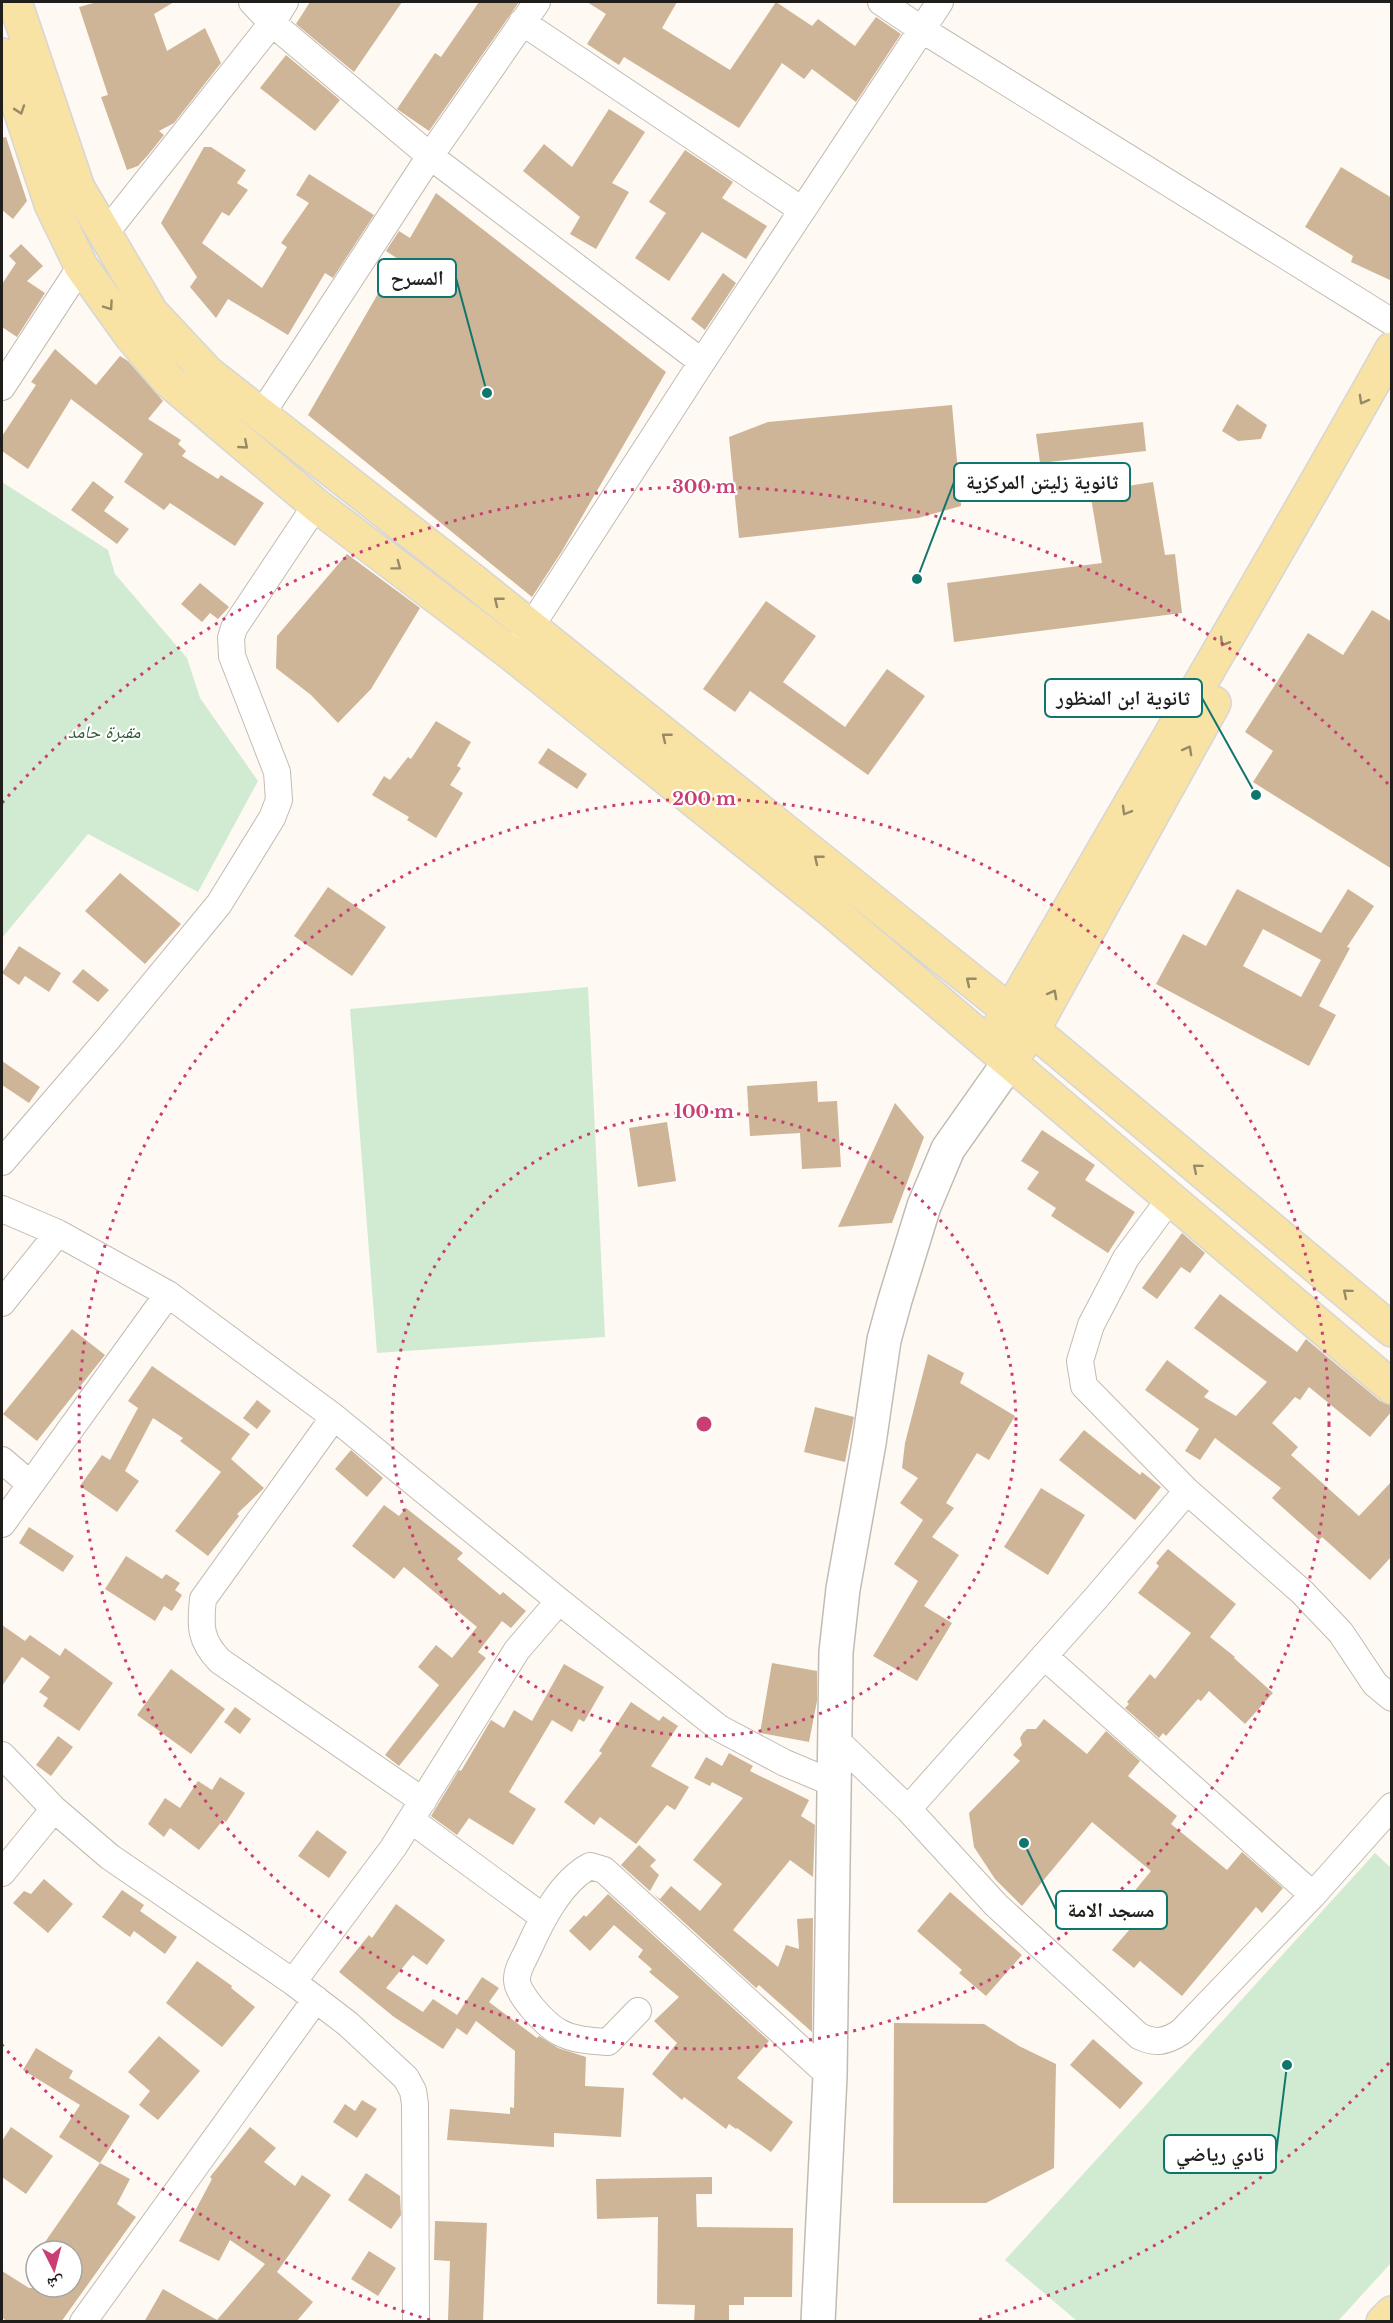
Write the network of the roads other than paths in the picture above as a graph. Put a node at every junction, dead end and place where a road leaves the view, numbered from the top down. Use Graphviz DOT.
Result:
graph roads {
  1 [pos="15,2"];
  2 [pos="252,2"];
  3 [pos="880,2"];
  4 [pos="940,2"];
  5 [pos="279,12"];
  6 [pos="530,12"];
  7 [pos="921,29"];
  8 [pos="2,55"];
  9 [pos="430,156"];
  10 [pos="802,210"];
  11 [pos="104,235"];
  12 [pos="81,266"];
  13 [pos="1392,322"];
  14 [pos="1392,349"];
  15 [pos="702,362"];
  16 [pos="2,387"];
  17 [pos="1392,393"];
  18 [pos="261,415"];
  19 [pos="316,505"];
  20 [pos="531,628"];
  21 [pos="513,655"];
  22 [pos="1021,1021"];
  23 [pos="999,1052"];
  24 [pos="2,1162"];
  25 [pos="1169,1200"];
  26 [pos="2,1209"];
  27 [pos="58,1233"];
  28 [pos="168,1294"];
  29 [pos="2,1303"];
  30 [pos="1387,1317"];
  31 [pos="1392,1387"];
  32 [pos="334,1417"];
  33 [pos="2,1460"];
  34 [pos="30,1484"];
  35 [pos="1187,1491"];
  36 [pos="2,1524"];
  37 [pos="559,1601"];
  38 [pos="1044,1656"];
  39 [pos="1392,1698"];
  40 [pos="834,1738"];
  41 [pos="2,1755"];
  42 [pos="835,1784"];
  43 [pos="1392,1806"];
  44 [pos="54,1809"];
  45 [pos="908,1809"];
  46 [pos="417,1810"];
  47 [pos="2,1873"];
  48 [pos="1313,1895"];
  49 [pos="543,1917"];
  50 [pos="293,1982"];
  51 [pos="316,1999"];
  52 [pos="638,2011"];
  53 [pos="830,2076"];
  54 [pos="1392,2313"];
  55 [pos="83,2322"];
  56 [pos="416,2322"];
  57 [pos="818,2322"];
  58 [pos="1383,2322"];
  1 -- 11 [label="main road"];
  2 -- 5 [label="street"];
  3 -- 7 [label="street"];
  4 -- 7 [label="street"];
  5 -- 9 [label="street"];
  5 -- 11 [label="street"];
  6 -- 9 [label="street"];
  6 -- 10 [label="street"];
  7 -- 10 [label="street"];
  7 -- 13 [label="street"];
  8 -- 12 [label="main road, one-way"];
  9 -- 15 [label="street"];
  9 -- 18 [label="street"];
  10 -- 15 [label="street"];
  11 -- 18 [label="main road"];
  12 -- 16 [label="street"];
  12 -- 19 [label="main road, one-way"];
  14 -- 22 [label="main road, one-way"];
  15 -- 20 [label="street"];
  22 -- 17 [label="main road, one-way"];
  20 -- 18 [label="main road, one-way"];
  19 -- 21 [label="main road, one-way"];
  19 -- 24 [label="street"];
  20 -- 21 [label="street"];
  22 -- 20 [label="main road, one-way"];
  21 -- 23 [label="main road"];
  22 -- 23 [label="main road"];
  30 -- 22 [label="main road, one-way"];
  23 -- 25 [label="main road"];
  23 -- 40 [label="main road"];
  25 -- 31 [label="main road"];
  25 -- 35 [label="street"];
  26 -- 27 [label="street"];
  27 -- 28 [label="street"];
  27 -- 29 [label="street"];
  28 -- 32 [label="street"];
  28 -- 34 [label="street"];
  32 -- 37 [label="street"];
  32 -- 46 [label="street"];
  33 -- 34 [label="street"];
  34 -- 36 [label="street"];
  35 -- 38 [label="street"];
  35 -- 39 [label="street"];
  37 -- 42 [label="street"];
  37 -- 46 [label="street"];
  38 -- 45 [label="street"];
  38 -- 48 [label="street"];
  40 -- 42 [label="main road"];
  40 -- 45 [label="street"];
  41 -- 44 [label="street"];
  42 -- 53 [label="main road"];
  43 -- 48 [label="street"];
  44 -- 47 [label="street"];
  44 -- 50 [label="street"];
  45 -- 48 [label="street"];
  46 -- 49 [label="street"];
  46 -- 50 [label="street"];
  49 -- 52 [label="street"];
  49 -- 53 [label="street"];
  50 -- 51 [label="street"];
  51 -- 55 [label="street"];
  51 -- 56 [label="street"];
  53 -- 57 [label="main road"];
  54 -- 58 [label="main road"];
}
